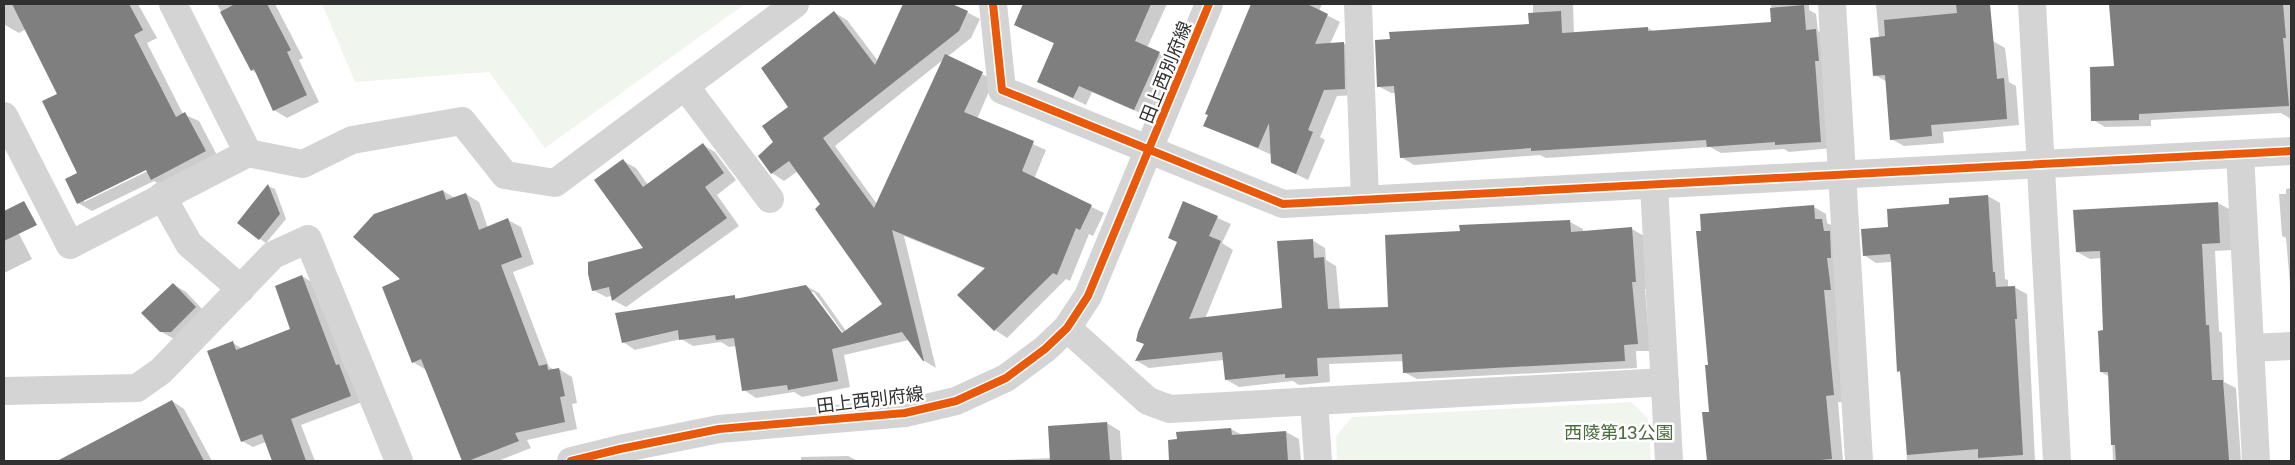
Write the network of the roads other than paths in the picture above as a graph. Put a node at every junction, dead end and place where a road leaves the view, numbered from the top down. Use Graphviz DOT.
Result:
graph roads {
  1 [pos="173,4"];
  2 [pos="795,4"];
  3 [pos="993,4"];
  4 [pos="1209,4"];
  5 [pos="1358,4"];
  6 [pos="1832,4"];
  7 [pos="2032,4"];
  8 [pos="685,86"];
  9 [pos="4,116"];
  10 [pos="1149,150"];
  11 [pos="2291,151"];
  12 [pos="248,153"];
  13 [pos="2240,154"];
  14 [pos="2040,164"];
  15 [pos="1842,175"];
  16 [pos="1654,184"];
  17 [pos="162,196"];
  18 [pos="770,199"];
  19 [pos="1365,200"];
  20 [pos="241,289"];
  21 [pos="1067,328"];
  22 [pos="2291,346"];
  23 [pos="2250,348"];
  24 [pos="1665,382"];
  25 [pos="4,391"];
  26 [pos="1314,401"];
  27 [pos="621,455"];
  28 [pos="399,461"];
  29 [pos="571,461"];
  30 [pos="1318,461"];
  31 [pos="1669,461"];
  32 [pos="1859,461"];
  33 [pos="2057,461"];
  34 [pos="2256,461"];
  1 -- 12 [label="street"];
  2 -- 8 [label="street"];
  3 -- 10 [label="street"];
  4 -- 10 [label="street, 田上西別府線"];
  5 -- 19 [label="street"];
  6 -- 15 [label="street"];
  7 -- 14 [label="street"];
  8 -- 12 [label="street"];
  8 -- 18 [label="street"];
  9 -- 17 [label="street"];
  10 -- 19 [label="street"];
  10 -- 21 [label="street, 田上西別府線"];
  11 -- 13 [label="street"];
  12 -- 17 [label="street"];
  13 -- 14 [label="street"];
  13 -- 23 [label="street"];
  14 -- 15 [label="street"];
  14 -- 33 [label="street"];
  15 -- 16 [label="street"];
  15 -- 32 [label="street"];
  16 -- 19 [label="street"];
  16 -- 24 [label="street"];
  17 -- 20 [label="street"];
  20 -- 25 [label="street"];
  20 -- 28 [label="street"];
  21 -- 26 [label="street"];
  21 -- 27 [label="street, 田上西別府線"];
  22 -- 23 [label="street"];
  23 -- 34 [label="street"];
  24 -- 26 [label="street"];
  24 -- 31 [label="street"];
  26 -- 30 [label="street"];
  27 -- 29 [label="street, 田上西別府線"];
}
